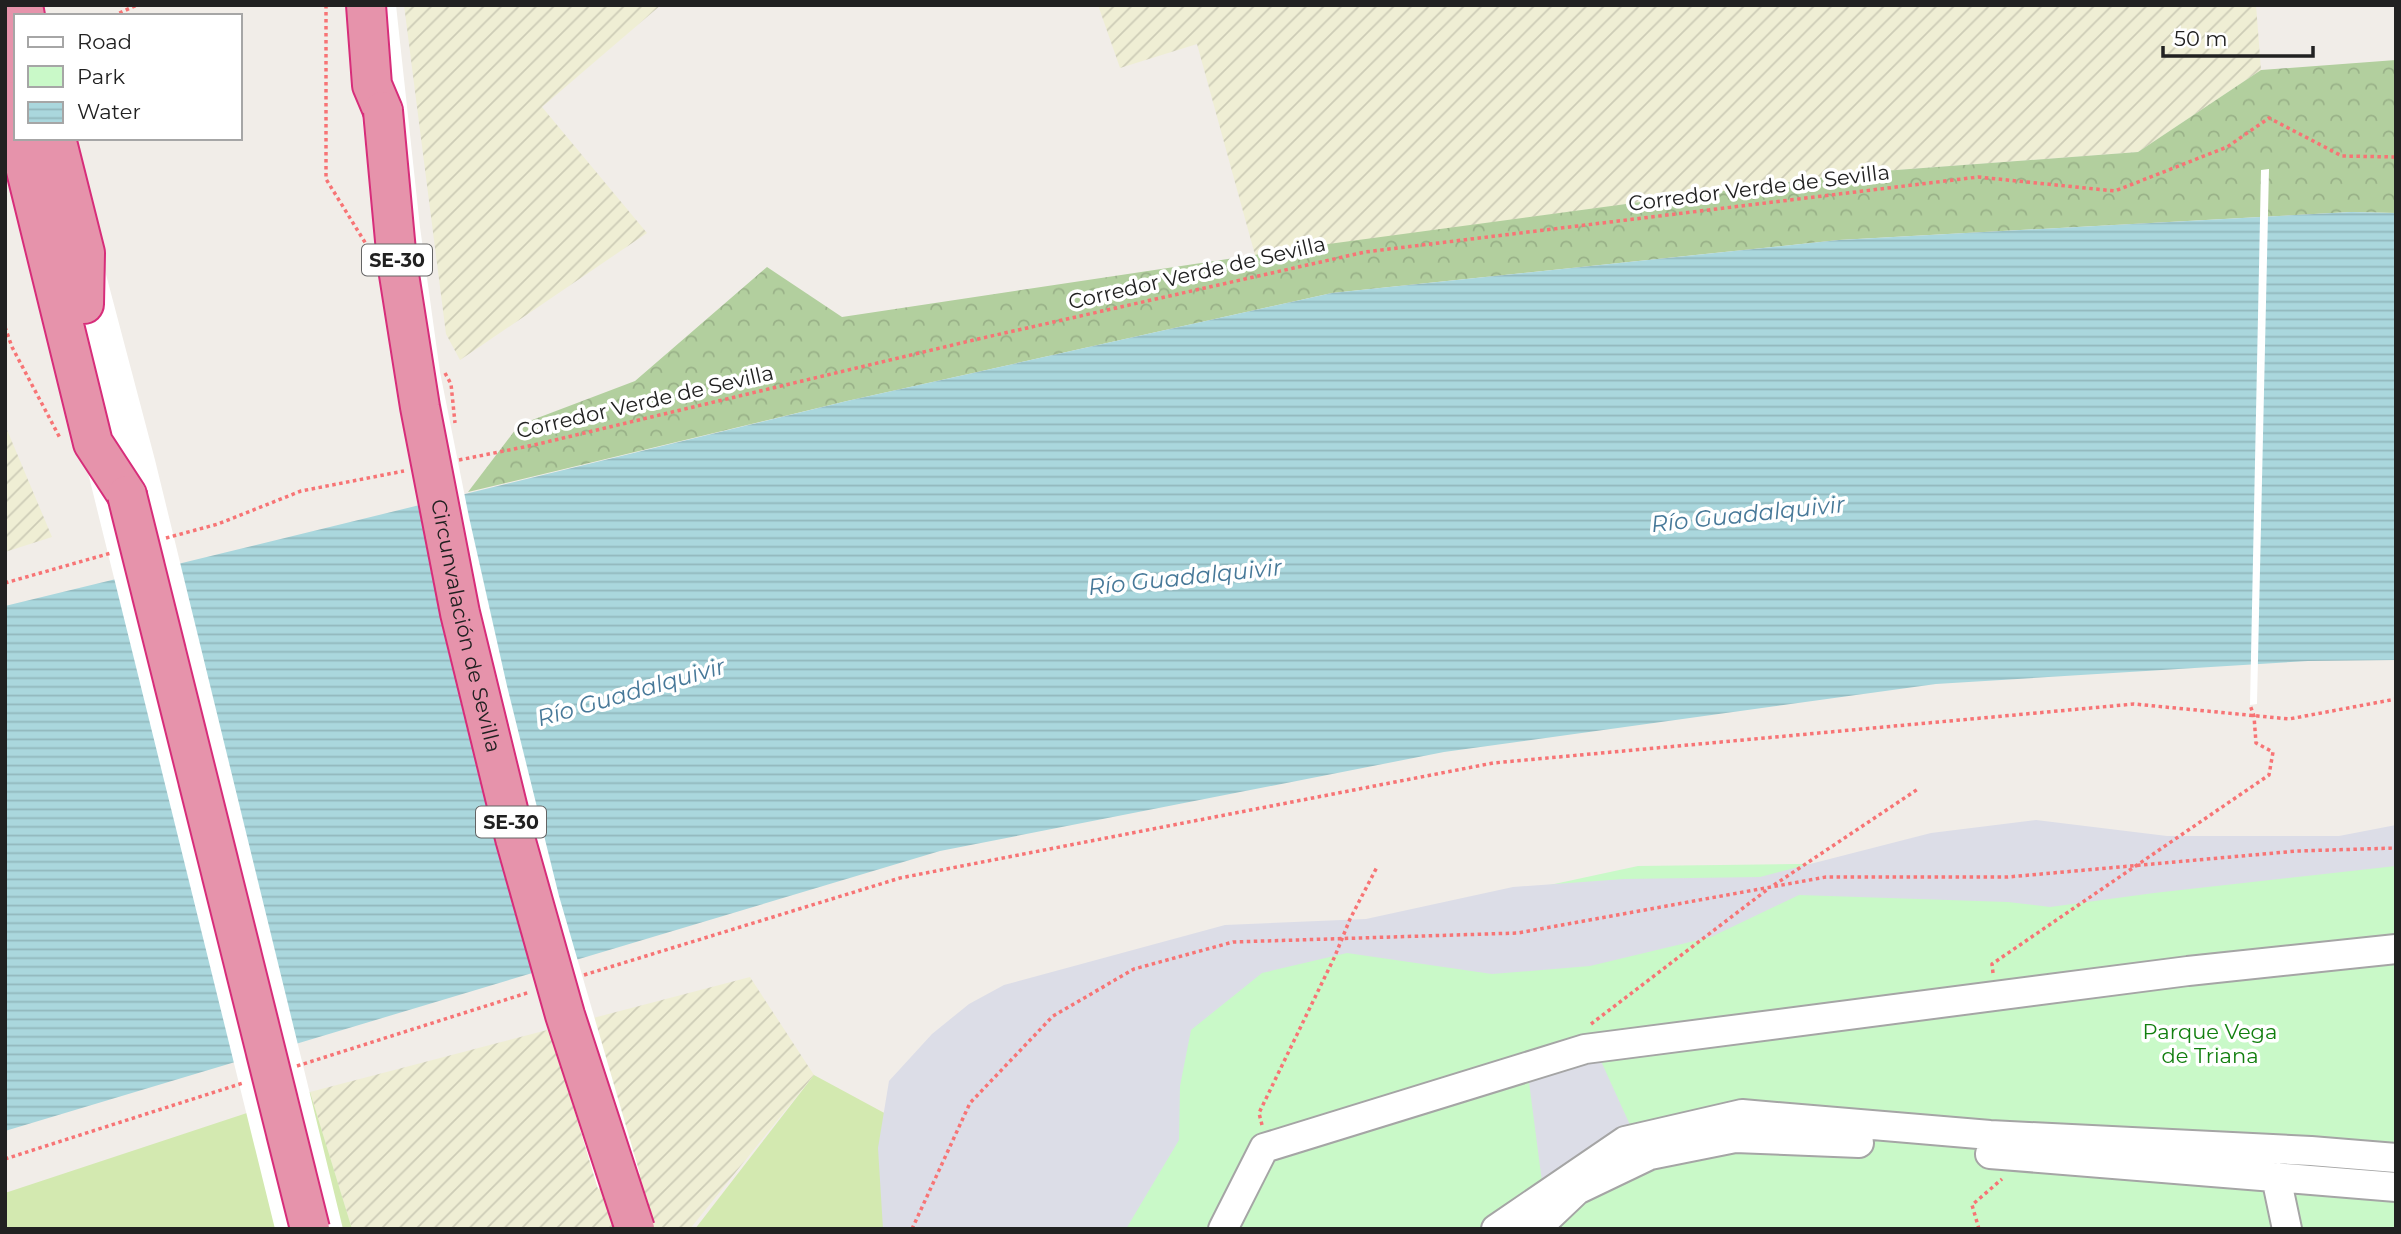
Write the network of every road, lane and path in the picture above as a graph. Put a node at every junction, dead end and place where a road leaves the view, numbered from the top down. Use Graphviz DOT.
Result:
graph roads {
  1 [pos="137,5"];
  2 [pos="366,5"];
  3 [pos="383,5"];
  4 [pos="117,14"];
  5 [pos="5,25"];
  6 [pos="14,57"];
  7 [pos="5,87"];
  8 [pos="383,111"];
  9 [pos="14,123"];
  10 [pos="18,140"];
  11 [pos="36,140"];
  12 [pos="57,140"];
  13 [pos="2396,157"];
  14 [pos="83,304"];
  15 [pos="458,460"];
  16 [pos="406,471"];
  17 [pos="127,495"];
  18 [pos="158,541"];
  19 [pos="121,551"];
  20 [pos="5,583"];
  21 [pos="2396,699"];
  22 [pos="2250,705"];
  23 [pos="2255,716"];
  24 [pos="1918,789"];
  25 [pos="2396,848"];
  26 [pos="2140,865"];
  27 [pos="1377,867"];
  28 [pos="1771,887"];
  29 [pos="1342,939"];
  30 [pos="2396,949"];
  31 [pos="574,978"];
  32 [pos="535,990"];
  33 [pos="1996,996"];
  34 [pos="1595,1048"];
  35 [pos="297,1066"];
  36 [pos="244,1083"];
  37 [pos="1268,1146"];
  38 [pos="2028,1157"];
  39 [pos="2396,1158"];
  40 [pos="5,1159"];
  41 [pos="2276,1177"];
  42 [pos="2396,1187"];
  43 [pos="310,1229"];
  44 [pos="635,1229"];
  45 [pos="912,1229"];
  46 [pos="1223,1229"];
  47 [pos="1496,1229"];
  48 [pos="1536,1229"];
  49 [pos="1979,1229"];
  50 [pos="2287,1229"];
  1 -- 4 [label="path"];
  2 -- 8 [label="highway"];
  3 -- 8 [label="highway, Circunvalación de Sevilla / SE-30"];
  5 -- 6 [label="highway, bridge"];
  7 -- 9 [label="highway"];
  8 -- 44 [label="highway, Circunvalación de Sevilla / SE-30, bridge"];
  10 -- 17 [label="highway"];
  11 -- 14 [label="highway"];
  12 -- 14 [label="highway"];
  13 -- 15 [label="path, Corredor Verde de Sevilla"];
  14 -- 17 [label="highway"];
  16 -- 18 [label="path"];
  17 -- 43 [label="highway, bridge"];
  19 -- 20 [label="path"];
  21 -- 23 [label="path"];
  22 -- 23 [label="path"];
  23 -- 26 [label="path"];
  23 -- 31 [label="path"];
  24 -- 28 [label="path"];
  25 -- 26 [label="path"];
  26 -- 28 [label="path"];
  26 -- 33 [label="path"];
  27 -- 29 [label="path"];
  28 -- 29 [label="path"];
  28 -- 34 [label="path"];
  29 -- 37 [label="path"];
  29 -- 45 [label="path"];
  30 -- 33 [label="street"];
  32 -- 35 [label="path"];
  33 -- 34 [label="street"];
  34 -- 37 [label="street"];
  36 -- 40 [label="path"];
  37 -- 46 [label="street"];
  38 -- 41 [label="street"];
  38 -- 48 [label="street"];
  38 -- 49 [label="path"];
  39 -- 47 [label="street"];
  41 -- 42 [label="street"];
  41 -- 50 [label="street"];
}
